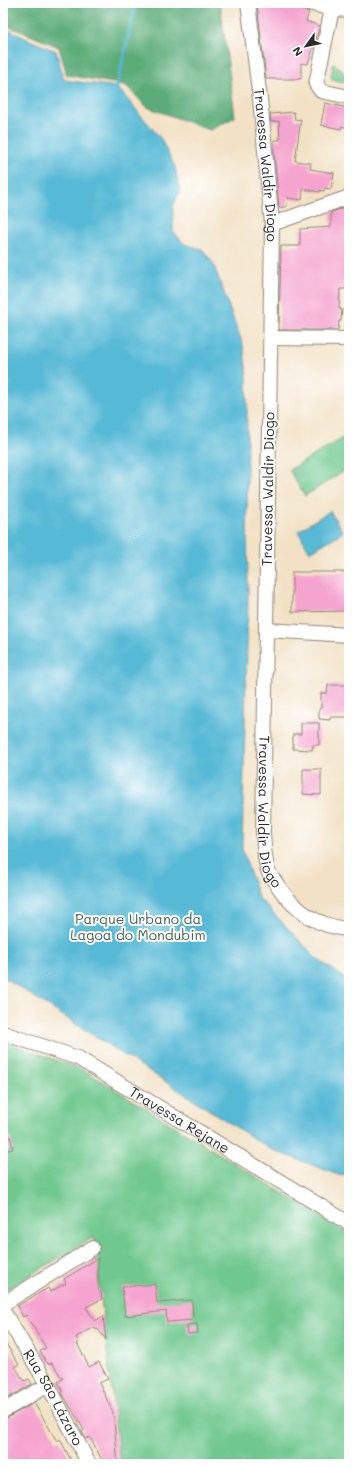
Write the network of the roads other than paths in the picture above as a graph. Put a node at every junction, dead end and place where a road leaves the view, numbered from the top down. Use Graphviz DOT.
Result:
graph roads {
  1 [pos="248,3"];
  2 [pos="310,3"];
  3 [pos="332,9"];
  4 [pos="349,10"];
  5 [pos="349,18"];
  6 [pos="349,97"];
  7 [pos="349,196"];
  8 [pos="272,224"];
  9 [pos="271,338"];
  10 [pos="349,339"];
  11 [pos="266,630"];
  12 [pos="349,635"];
  13 [pos="349,930"];
  14 [pos="3,1033"];
  15 [pos="349,1222"];
  16 [pos="92,1248"];
  17 [pos="3,1304"];
  18 [pos="3,1311"];
  19 [pos="48,1385"];
  20 [pos="3,1411"];
  21 [pos="89,1464"];
  1 -- 8 [label="street, Travessa Waldir Diogo"];
  2 -- 3 [label="street"];
  3 -- 4 [label="street"];
  3 -- 5 [label="street"];
  3 -- 6 [label="street"];
  7 -- 8 [label="street"];
  8 -- 9 [label="street, Travessa Waldir Diogo"];
  9 -- 10 [label="street"];
  9 -- 11 [label="street, Travessa Waldir Diogo"];
  11 -- 12 [label="street"];
  11 -- 13 [label="street, Travessa Waldir Diogo"];
  14 -- 15 [label="street, Travessa Rejane"];
  16 -- 17 [label="street"];
  18 -- 19 [label="street, Rua São Lázaro"];
  19 -- 20 [label="street"];
  19 -- 21 [label="street, Rua São Lázaro"];
}
